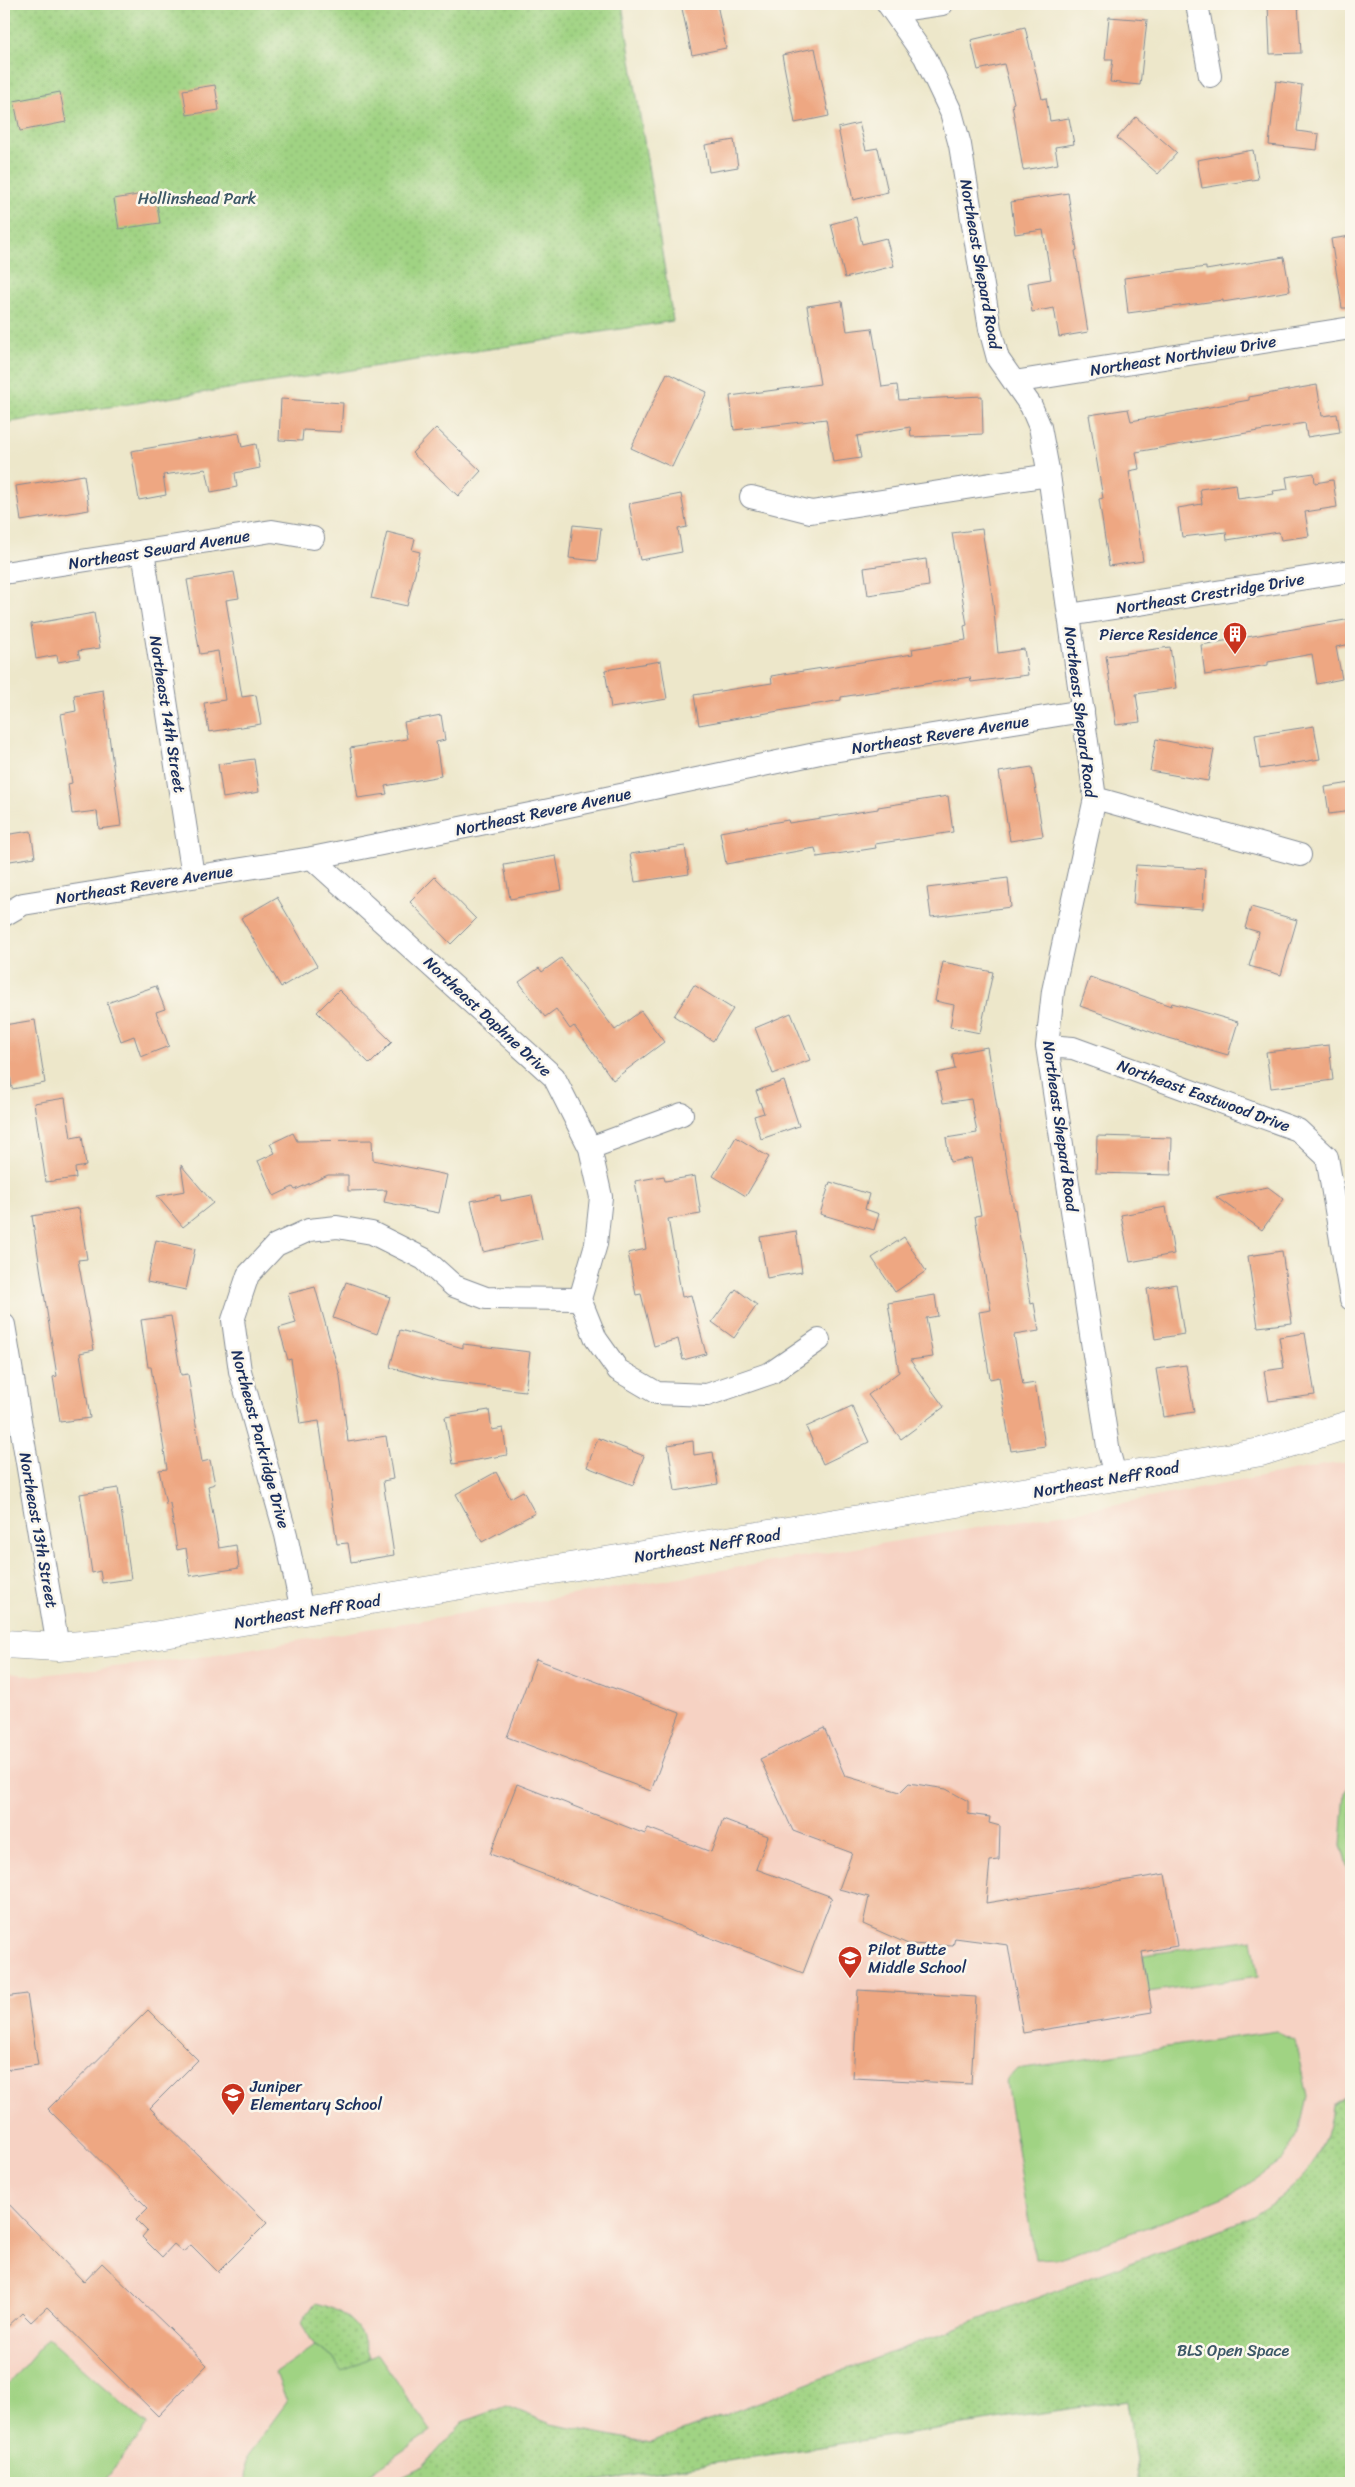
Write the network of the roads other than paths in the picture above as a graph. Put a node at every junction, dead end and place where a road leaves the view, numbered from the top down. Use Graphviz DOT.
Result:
graph roads {
  1 [pos="942,4"];
  2 [pos="1198,4"];
  3 [pos="891,7"];
  4 [pos="1210,76"];
  5 [pos="1351,328"];
  6 [pos="1014,382"];
  7 [pos="1049,475"];
  8 [pos="751,496"];
  9 [pos="313,538"];
  10 [pos="144,551"];
  11 [pos="1351,571"];
  12 [pos="4,573"];
  13 [pos="1069,615"];
  14 [pos="1083,711"];
  15 [pos="1094,798"];
  16 [pos="1300,855"];
  17 [pos="312,858"];
  18 [pos="193,876"];
  19 [pos="4,915"];
  20 [pos="1047,1046"];
  21 [pos="682,1114"];
  22 [pos="590,1148"];
  23 [pos="580,1299"];
  24 [pos="1351,1299"];
  25 [pos="4,1325"];
  26 [pos="819,1340"];
  27 [pos="1351,1424"];
  28 [pos="1116,1478"];
  29 [pos="302,1611"];
  30 [pos="4,1644"];
  31 [pos="58,1647"];
  1 -- 3 [label="street"];
  2 -- 4 [label="street"];
  3 -- 6 [label="street, Northeast Shepard Road"];
  5 -- 6 [label="street, Northeast Northview Drive"];
  6 -- 7 [label="street, Northeast Shepard Road"];
  7 -- 8 [label="street"];
  7 -- 13 [label="street, Northeast Shepard Road"];
  9 -- 10 [label="street, Northeast Seward Avenue"];
  10 -- 12 [label="street, Northeast Seward Avenue"];
  10 -- 18 [label="street, Northeast 14th Street"];
  11 -- 13 [label="street, Northeast Crestridge Drive"];
  13 -- 14 [label="street, Northeast Shepard Road"];
  14 -- 15 [label="street, Northeast Shepard Road"];
  14 -- 17 [label="street, Northeast Revere Avenue"];
  15 -- 16 [label="street"];
  15 -- 20 [label="street, Northeast Shepard Road"];
  17 -- 18 [label="street, Northeast Revere Avenue"];
  17 -- 22 [label="street, Northeast Daphne Drive"];
  18 -- 19 [label="street, Northeast Revere Avenue"];
  20 -- 24 [label="street, Northeast Eastwood Drive"];
  20 -- 28 [label="street, Northeast Shepard Road"];
  21 -- 22 [label="street"];
  22 -- 23 [label="street, Northeast Daphne Drive"];
  23 -- 26 [label="street"];
  23 -- 29 [label="street, Northeast Parkridge Drive"];
  25 -- 31 [label="street, Northeast 13th Street"];
  27 -- 28 [label="main road, Northeast Neff Road"];
  28 -- 29 [label="main road, Northeast Neff Road"];
  29 -- 31 [label="main road, Northeast Neff Road"];
  30 -- 31 [label="main road, Northeast Neff Road"];
}
